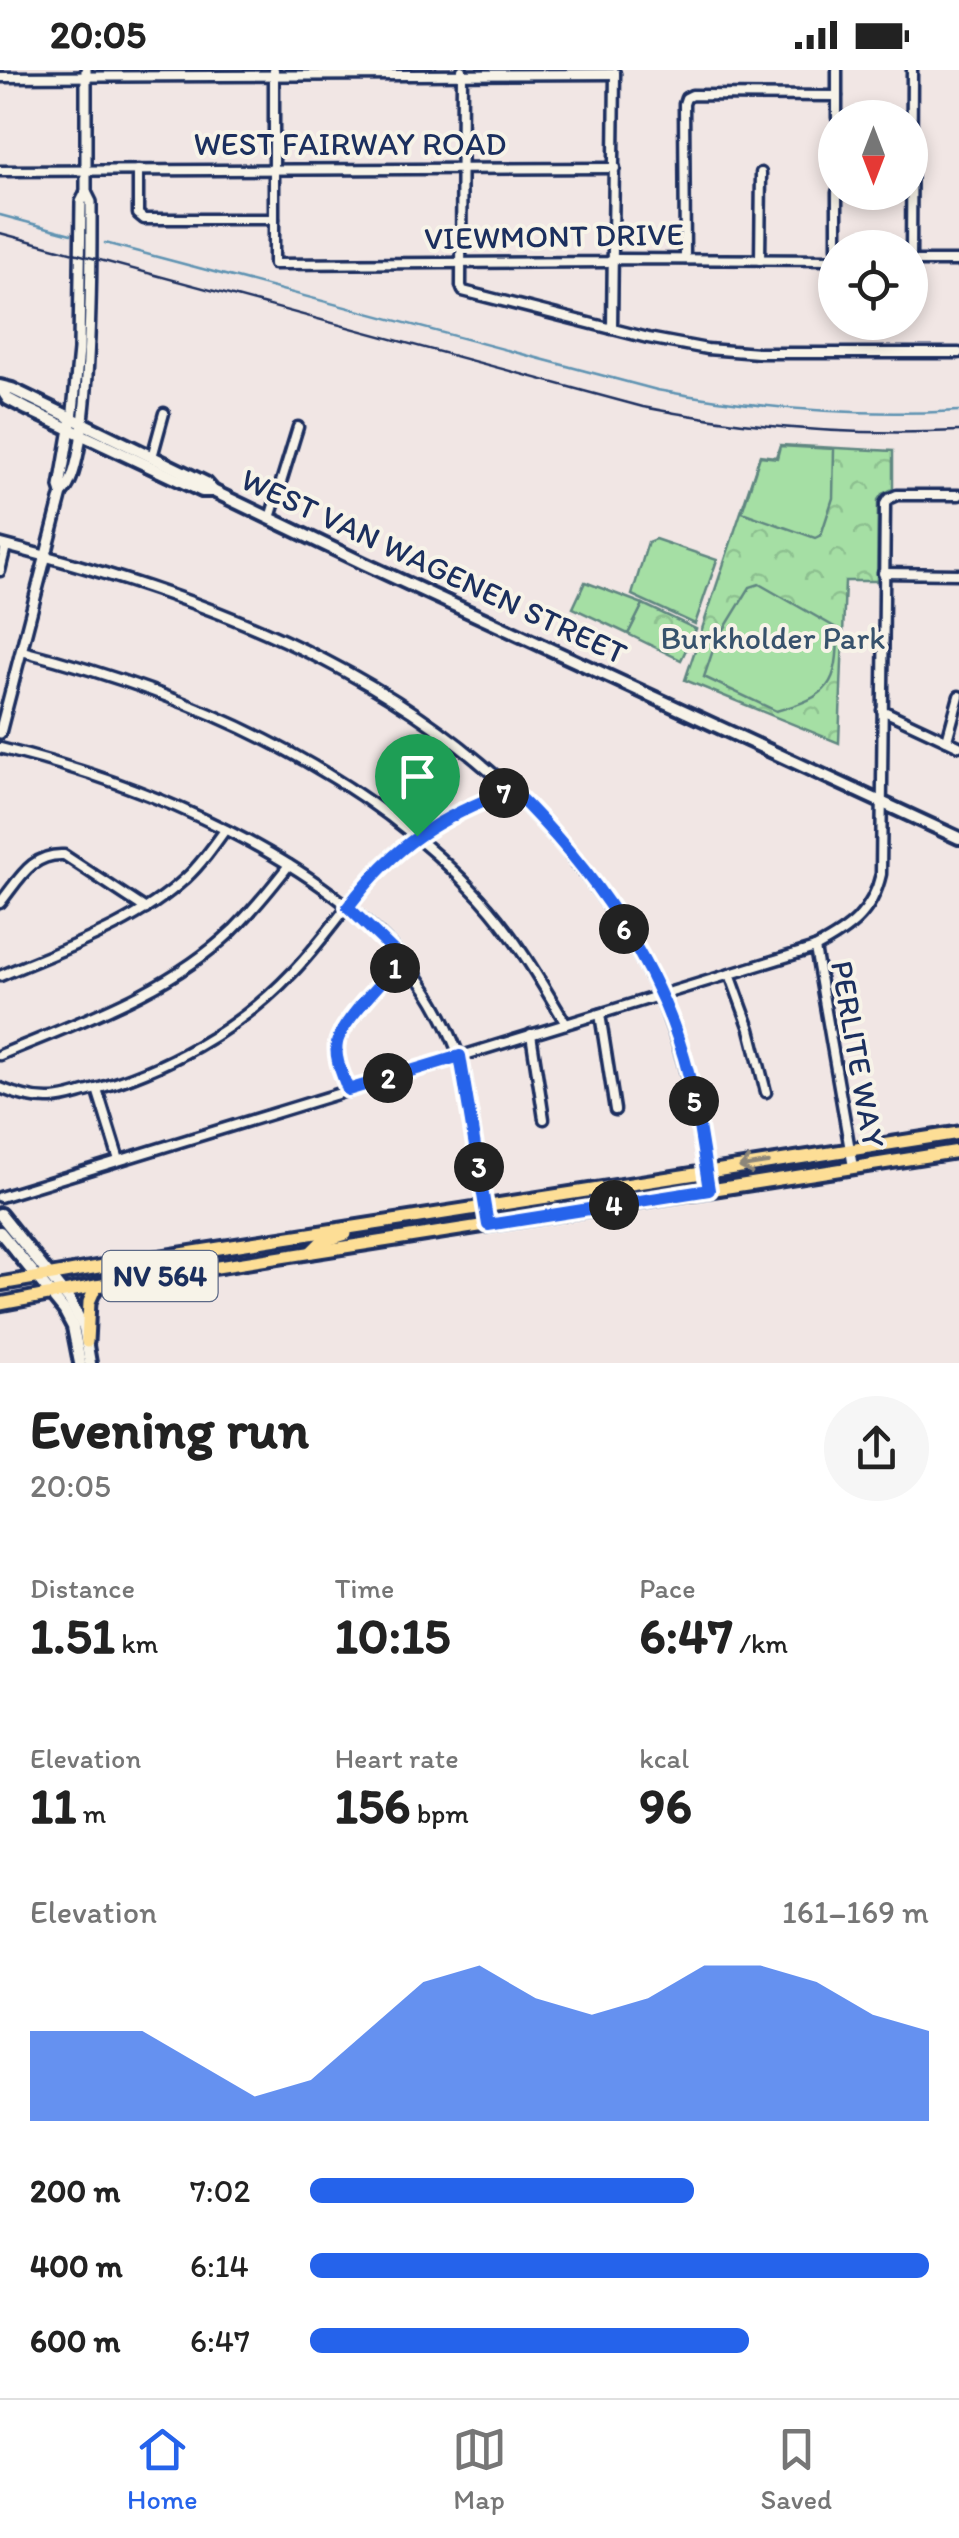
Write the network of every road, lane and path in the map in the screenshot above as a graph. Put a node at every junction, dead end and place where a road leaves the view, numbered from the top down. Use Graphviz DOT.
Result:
graph roads {
  1 [pos="838,70"];
  2 [pos="912,70"];
  3 [pos="462,72"];
  4 [pos="615,72"];
  5 [pos="86,73"];
  6 [pos="274,73"];
  7 [pos="0,77"];
  8 [pos="837,96"];
  9 [pos="837,100"];
  10 [pos="462,168"];
  11 [pos="614,168"];
  12 [pos="274,169"];
  13 [pos="86,170"];
  14 [pos="138,170"];
  15 [pos="0,171"];
  16 [pos="761,173"];
  17 [pos="274,219"];
  18 [pos="910,230"];
  19 [pos="614,259"];
  20 [pos="685,259"];
  21 [pos="760,260"];
  22 [pos="818,260"];
  23 [pos="928,260"];
  24 [pos="959,261"];
  25 [pos="461,263"];
  26 [pos="612,329"];
  27 [pos="959,353"];
  28 [pos="0,387"];
  29 [pos="164,412"];
  30 [pos="298,426"];
  31 [pos="76,427"];
  32 [pos="150,462"];
  33 [pos="959,495"];
  34 [pos="270,518"];
  35 [pos="3,545"];
  36 [pos="46,557"];
  37 [pos="0,570"];
  38 [pos="883,573"];
  39 [pos="959,574"];
  40 [pos="22,651"];
  41 [pos="959,696"];
  42 [pos="882,710"];
  43 [pos="0,733"];
  44 [pos="946,740"];
  45 [pos="959,746"];
  46 [pos="0,748"];
  47 [pos="512,790"];
  48 [pos="883,802"];
  49 [pos="225,830"];
  50 [pos="417,836"];
  51 [pos="959,838"];
  52 [pos="289,865"];
  53 [pos="0,903"];
  54 [pos="348,907"];
  55 [pos="146,909"];
  56 [pos="815,948"];
  57 [pos="402,959"];
  58 [pos="730,974"];
  59 [pos="0,976"];
  60 [pos="660,996"];
  61 [pos="600,1014"];
  62 [pos="566,1024"];
  63 [pos="531,1034"];
  64 [pos="0,1055"];
  65 [pos="460,1056"];
  66 [pos="0,1088"];
  67 [pos="97,1089"];
  68 [pos="348,1090"];
  69 [pos="766,1092"];
  70 [pos="615,1110"];
  71 [pos="544,1119"];
  72 [pos="959,1132"];
  73 [pos="850,1150"];
  74 [pos="959,1151"];
  75 [pos="119,1160"];
  76 [pos="852,1168"];
  77 [pos="706,1172"];
  78 [pos="709,1190"];
  79 [pos="0,1197"];
  80 [pos="485,1206"];
  81 [pos="0,1214"];
  82 [pos="382,1222"];
  83 [pos="488,1225"];
  84 [pos="0,1232"];
  85 [pos="309,1234"];
  86 [pos="311,1252"];
  87 [pos="250,1262"];
  88 [pos="0,1284"];
  89 [pos="50,1284"];
  90 [pos="96,1286"];
  91 [pos="0,1304"];
  92 [pos="87,1342"];
  93 [pos="80,1363"];
  94 [pos="90,1363"];
  1 -- 8 [label="street"];
  2 -- 18 [label="street"];
  3 -- 4 [label="street"];
  3 -- 6 [label="street"];
  3 -- 10 [label="street"];
  4 -- 11 [label="street"];
  5 -- 6 [label="street"];
  5 -- 7 [label="street"];
  5 -- 13 [label="street"];
  6 -- 12 [label="street"];
  8 -- 9 [label="street"];
  8 -- 20 [label="street"];
  10 -- 11 [label="street, WEST FAIRWAY ROAD"];
  10 -- 12 [label="street, WEST FAIRWAY ROAD"];
  10 -- 25 [label="street"];
  11 -- 19 [label="street"];
  12 -- 14 [label="street, WEST FAIRWAY ROAD"];
  12 -- 17 [label="street"];
  13 -- 14 [label="street, WEST FAIRWAY ROAD"];
  13 -- 15 [label="street, WEST FAIRWAY ROAD"];
  13 -- 31 [label="street"];
  14 -- 17 [label="street"];
  16 -- 21 [label="street"];
  17 -- 25 [label="street, VIEWMONT DRIVE"];
  19 -- 20 [label="street, VIEWMONT DRIVE"];
  19 -- 25 [label="street, VIEWMONT DRIVE"];
  19 -- 26 [label="street"];
  20 -- 21 [label="street, VIEWMONT DRIVE"];
  21 -- 22 [label="street, VIEWMONT DRIVE"];
  23 -- 24 [label="street"];
  25 -- 26 [label="street"];
  26 -- 27 [label="street"];
  28 -- 31 [label="main road, WEST VAN WAGENEN STREET"];
  29 -- 32 [label="street"];
  30 -- 34 [label="street"];
  31 -- 32 [label="main road, WEST VAN WAGENEN STREET"];
  31 -- 36 [label="street"];
  32 -- 34 [label="main road, WEST VAN WAGENEN STREET"];
  33 -- 38 [label="street"];
  34 -- 48 [label="main road, WEST VAN WAGENEN STREET"];
  35 -- 36 [label="street"];
  35 -- 37 [label="street"];
  36 -- 40 [label="street"];
  36 -- 47 [label="street"];
  38 -- 39 [label="street"];
  38 -- 42 [label="street"];
  40 -- 43 [label="street"];
  40 -- 50 [label="street"];
  41 -- 44 [label="street"];
  42 -- 44 [label="street"];
  42 -- 48 [label="street"];
  44 -- 45 [label="street"];
  46 -- 49 [label="street"];
  47 -- 50 [label="street"];
  47 -- 60 [label="street"];
  48 -- 51 [label="main road, WEST VAN WAGENEN STREET"];
  48 -- 56 [label="street"];
  49 -- 52 [label="street"];
  49 -- 55 [label="street"];
  50 -- 54 [label="street"];
  50 -- 62 [label="street"];
  52 -- 54 [label="street"];
  52 -- 64 [label="street"];
  53 -- 55 [label="street"];
  54 -- 57 [label="street"];
  54 -- 67 [label="street"];
  55 -- 59 [label="street"];
  56 -- 58 [label="street"];
  56 -- 73 [label="street, PERLITE WAY"];
  57 -- 65 [label="street"];
  57 -- 68 [label="street"];
  58 -- 60 [label="street"];
  58 -- 69 [label="street"];
  60 -- 61 [label="street"];
  60 -- 77 [label="street"];
  61 -- 62 [label="street"];
  61 -- 70 [label="street"];
  62 -- 63 [label="street"];
  63 -- 65 [label="street"];
  63 -- 71 [label="street"];
  65 -- 68 [label="street"];
  65 -- 80 [label="street"];
  66 -- 67 [label="street"];
  67 -- 75 [label="street"];
  68 -- 75 [label="street"];
  72 -- 73 [label="main road, NV 564"];
  73 -- 76 [label="street, PERLITE WAY"];
  73 -- 77 [label="main road, NV 564, one-way"];
  74 -- 76 [label="main road, NV 564"];
  75 -- 79 [label="street"];
  76 -- 78 [label="main road, NV 564"];
  77 -- 78 [label="street"];
  77 -- 80 [label="main road, NV 564"];
  78 -- 83 [label="main road, NV 564"];
  80 -- 82 [label="main road, NV 564"];
  80 -- 83 [label="street"];
  81 -- 89 [label="main road"];
  82 -- 85 [label="main road, NV 564"];
  82 -- 86 [label="main road"];
  83 -- 86 [label="main road, NV 564"];
  84 -- 89 [label="main road"];
  85 -- 87 [label="main road"];
  85 -- 89 [label="main road, NV 564"];
  86 -- 87 [label="main road, NV 564"];
  87 -- 90 [label="main road, NV 564"];
  88 -- 89 [label="main road, NV 564"];
  89 -- 90 [label="main road, NV 564"];
  89 -- 91 [label="main road, NV 564"];
  89 -- 92 [label="main road"];
  89 -- 93 [label="main road"];
  90 -- 92 [label="main road"];
  92 -- 94 [label="main road"];
}
